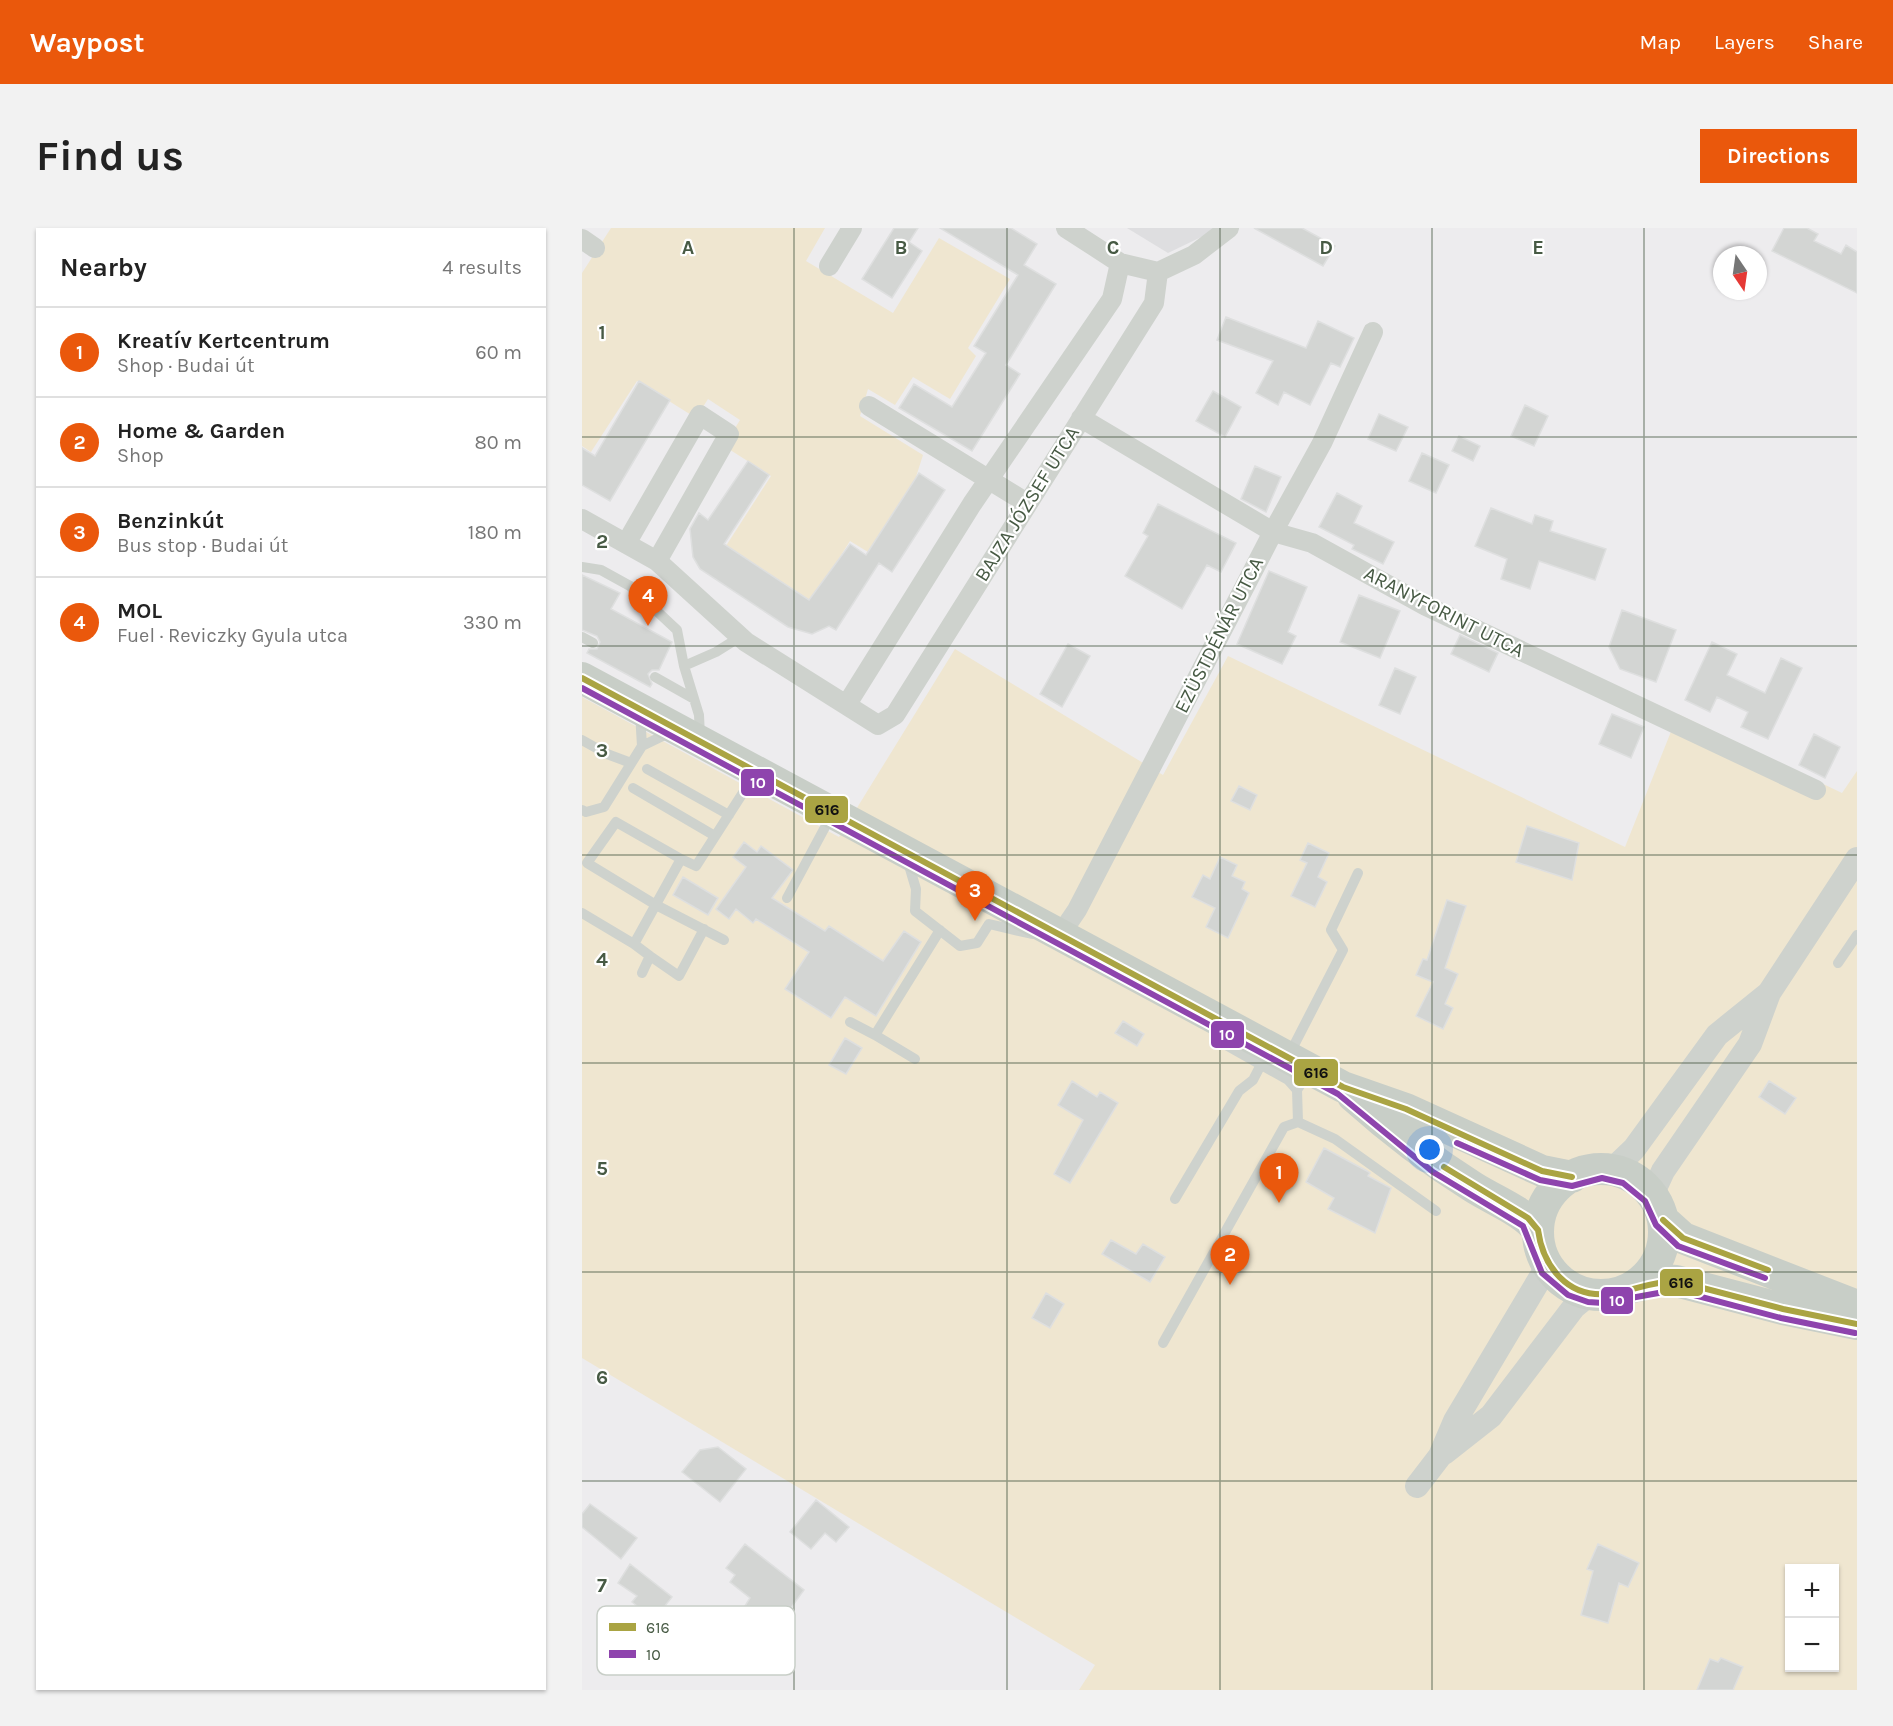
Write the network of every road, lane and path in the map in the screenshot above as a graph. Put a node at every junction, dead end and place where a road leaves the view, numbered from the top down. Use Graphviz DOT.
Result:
graph roads {
  1 [pos="852,228"];
  2 [pos="1229,228"];
  3 [pos="1070,229"];
  4 [pos="1120,263"];
  5 [pos="829,266"];
  6 [pos="1158,272"];
  7 [pos="1373,332"];
  8 [pos="869,406"];
  9 [pos="1081,418"];
  10 [pos="988,479"];
  11 [pos="1027,503"];
  12 [pos="582,519"];
  13 [pos="1273,532"];
  14 [pos="627,542"];
  15 [pos="657,561"];
  16 [pos="582,567"];
  17 [pos="582,637"];
  18 [pos="740,637"];
  19 [pos="593,643"];
  20 [pos="684,666"];
  21 [pos="655,677"];
  22 [pos="582,678"];
  23 [pos="694,699"];
  24 [pos="847,704"];
  25 [pos="639,708"];
  26 [pos="688,736"];
  27 [pos="582,740"];
  28 [pos="642,746"];
  29 [pos="631,763"];
  30 [pos="647,769"];
  31 [pos="757,772"];
  32 [pos="633,788"];
  33 [pos="1816,790"];
  34 [pos="582,810"];
  35 [pos="833,812"];
  36 [pos="729,815"];
  37 [pos="716,836"];
  38 [pos="905,853"];
  39 [pos="681,859"];
  40 [pos="1857,859"];
  41 [pos="1358,873"];
  42 [pos="787,898"];
  43 [pos="656,905"];
  44 [pos="582,913"];
  45 [pos="704,929"];
  46 [pos="940,930"];
  47 [pos="1857,935"];
  48 [pos="1068,939"];
  49 [pos="724,940"];
  50 [pos="634,944"];
  51 [pos="650,956"];
  52 [pos="1838,963"];
  53 [pos="642,973"];
  54 [pos="1769,993"];
  55 [pos="850,1022"];
  56 [pos="875,1035"];
  57 [pos="1224,1044"];
  58 [pos="915,1059"];
  59 [pos="1285,1066"];
  60 [pos="1343,1087"];
  61 [pos="1298,1122"];
  62 [pos="1612,1170"];
  63 [pos="1572,1176"];
  64 [pos="1175,1199"];
  65 [pos="1658,1207"];
  66 [pos="1436,1211"];
  67 [pos="1538,1230"];
  68 [pos="1548,1265"];
  69 [pos="1633,1287"];
  70 [pos="1590,1294"];
  71 [pos="1855,1307"];
  72 [pos="1163,1343"];
  73 [pos="1440,1456"];
  74 [pos="1417,1486"];
  1 -- 5 [label="street"];
  2 -- 6 [label="street"];
  3 -- 4 [label="street"];
  4 -- 6 [label="street"];
  4 -- 10 [label="street, BAJZA JÓZSEF UTCA"];
  6 -- 9 [label="street, BAJZA JÓZSEF UTCA"];
  7 -- 13 [label="street, EZÜSTDÉNÁR UTCA"];
  8 -- 10 [label="street"];
  9 -- 11 [label="street, BAJZA JÓZSEF UTCA"];
  9 -- 13 [label="street, ARANYFORINT UTCA"];
  10 -- 11 [label="street"];
  10 -- 24 [label="street, BAJZA JÓZSEF UTCA"];
  11 -- 24 [label="street, BAJZA JÓZSEF UTCA"];
  12 -- 14 [label="street"];
  13 -- 33 [label="street, ARANYFORINT UTCA"];
  13 -- 48 [label="street, EZÜSTDÉNÁR UTCA"];
  14 -- 15 [label="street"];
  14 -- 15 [label="street"];
  15 -- 18 [label="street"];
  16 -- 20 [label="lane"];
  17 -- 19 [label="lane"];
  18 -- 20 [label="lane"];
  18 -- 24 [label="street"];
  20 -- 23 [label="lane"];
  21 -- 23 [label="lane"];
  22 -- 25 [label="main road"];
  23 -- 26 [label="lane"];
  25 -- 26 [label="main road"];
  25 -- 28 [label="lane"];
  26 -- 28 [label="lane"];
  26 -- 31 [label="main road"];
  27 -- 29 [label="lane"];
  28 -- 29 [label="lane"];
  29 -- 34 [label="lane"];
  30 -- 36 [label="lane"];
  31 -- 35 [label="main road"];
  31 -- 36 [label="lane"];
  32 -- 37 [label="lane"];
  35 -- 38 [label="main road"];
  35 -- 42 [label="lane"];
  36 -- 37 [label="lane"];
  37 -- 39 [label="lane"];
  38 -- 46 [label="lane"];
  38 -- 48 [label="main road"];
  39 -- 43 [label="lane"];
  39 -- 43 [label="lane"];
  40 -- 54 [label="street"];
  41 -- 59 [label="lane"];
  43 -- 45 [label="lane"];
  43 -- 50 [label="lane"];
  44 -- 50 [label="lane"];
  45 -- 49 [label="lane"];
  45 -- 51 [label="lane"];
  46 -- 48 [label="lane"];
  46 -- 56 [label="lane"];
  47 -- 52 [label="lane"];
  48 -- 59 [label="main road"];
  50 -- 51 [label="lane"];
  51 -- 53 [label="lane"];
  54 -- 62 [label="street"];
  54 -- 65 [label="street"];
  55 -- 56 [label="lane"];
  56 -- 58 [label="lane"];
  57 -- 59 [label="lane"];
  59 -- 60 [label="main road"];
  59 -- 61 [label="lane"];
  59 -- 64 [label="lane"];
  60 -- 63 [label="main road"];
  60 -- 67 [label="main road"];
  61 -- 66 [label="lane"];
  61 -- 72 [label="lane"];
  62 -- 63 [label="main road"];
  62 -- 65 [label="main road"];
  63 -- 67 [label="main road"];
  65 -- 69 [label="main road"];
  65 -- 71 [label="main road"];
  67 -- 68 [label="main road"];
  68 -- 70 [label="main road"];
  68 -- 73 [label="street"];
  69 -- 70 [label="main road"];
  69 -- 71 [label="main road"];
  70 -- 73 [label="street"];
  73 -- 74 [label="street"];
}
